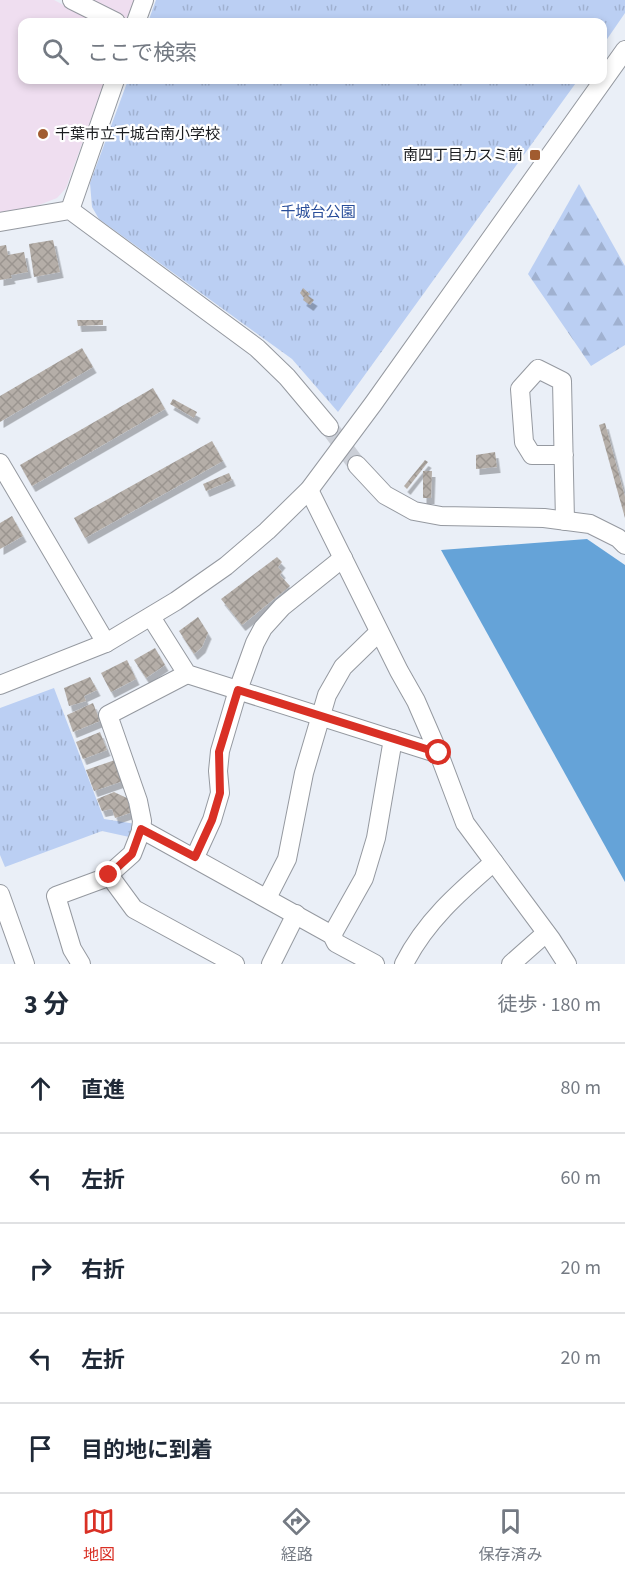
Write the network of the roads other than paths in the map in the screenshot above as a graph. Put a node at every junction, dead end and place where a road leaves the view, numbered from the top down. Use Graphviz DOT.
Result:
graph roads {
  1 [pos="72,0"];
  2 [pos="144,0"];
  3 [pos="108,18"];
  4 [pos="137,18"];
  5 [pos="625,50"];
  6 [pos="607,75"];
  7 [pos="115,84"];
  8 [pos="601,84"];
  9 [pos="70,210"];
  10 [pos="0,222"];
  11 [pos="329,428"];
  12 [pos="564,454"];
  13 [pos="0,463"];
  14 [pos="357,465"];
  15 [pos="309,490"];
  16 [pos="565,521"];
  17 [pos="625,545"];
  18 [pos="343,558"];
  19 [pos="151,617"];
  20 [pos="379,632"];
  21 [pos="106,643"];
  22 [pos="187,674"];
  23 [pos="0,684"];
  24 [pos="238,690"];
  25 [pos="321,716"];
  26 [pos="393,739"];
  27 [pos="439,753"];
  28 [pos="141,829"];
  29 [pos="195,857"];
  30 [pos="494,862"];
  31 [pos="109,875"];
  32 [pos="0,894"];
  33 [pos="267,897"];
  34 [pos="296,914"];
  35 [pos="546,933"];
  36 [pos="332,935"];
  37 [pos="25,964"];
  38 [pos="81,964"];
  39 [pos="235,964"];
  40 [pos="270,964"];
  41 [pos="375,964"];
  42 [pos="404,964"];
  43 [pos="511,964"];
  44 [pos="567,964"];
  1 -- 3 [label="street"];
  2 -- 4 [label="street"];
  5 -- 6 [label="street"];
  7 -- 9 [label="street"];
  8 -- 15 [label="street"];
  9 -- 10 [label="street"];
  9 -- 11 [label="street"];
  12 -- 12 [label="street"];
  12 -- 16 [label="street"];
  13 -- 21 [label="street"];
  14 -- 16 [label="street"];
  15 -- 18 [label="street"];
  15 -- 19 [label="street"];
  16 -- 17 [label="street"];
  18 -- 20 [label="street"];
  18 -- 24 [label="street"];
  19 -- 21 [label="street"];
  19 -- 22 [label="street"];
  20 -- 25 [label="street"];
  20 -- 27 [label="street"];
  21 -- 23 [label="street"];
  22 -- 24 [label="street"];
  22 -- 28 [label="street"];
  24 -- 25 [label="street"];
  24 -- 29 [label="street"];
  25 -- 26 [label="street"];
  25 -- 33 [label="street"];
  26 -- 27 [label="street"];
  26 -- 36 [label="street"];
  27 -- 30 [label="street"];
  28 -- 29 [label="street"];
  28 -- 31 [label="street"];
  29 -- 33 [label="street"];
  30 -- 35 [label="street"];
  30 -- 42 [label="street"];
  31 -- 38 [label="street"];
  31 -- 39 [label="street"];
  32 -- 37 [label="street"];
  33 -- 34 [label="street"];
  34 -- 36 [label="street"];
  34 -- 40 [label="street"];
  35 -- 43 [label="street"];
  35 -- 44 [label="street"];
  36 -- 41 [label="street"];
}
